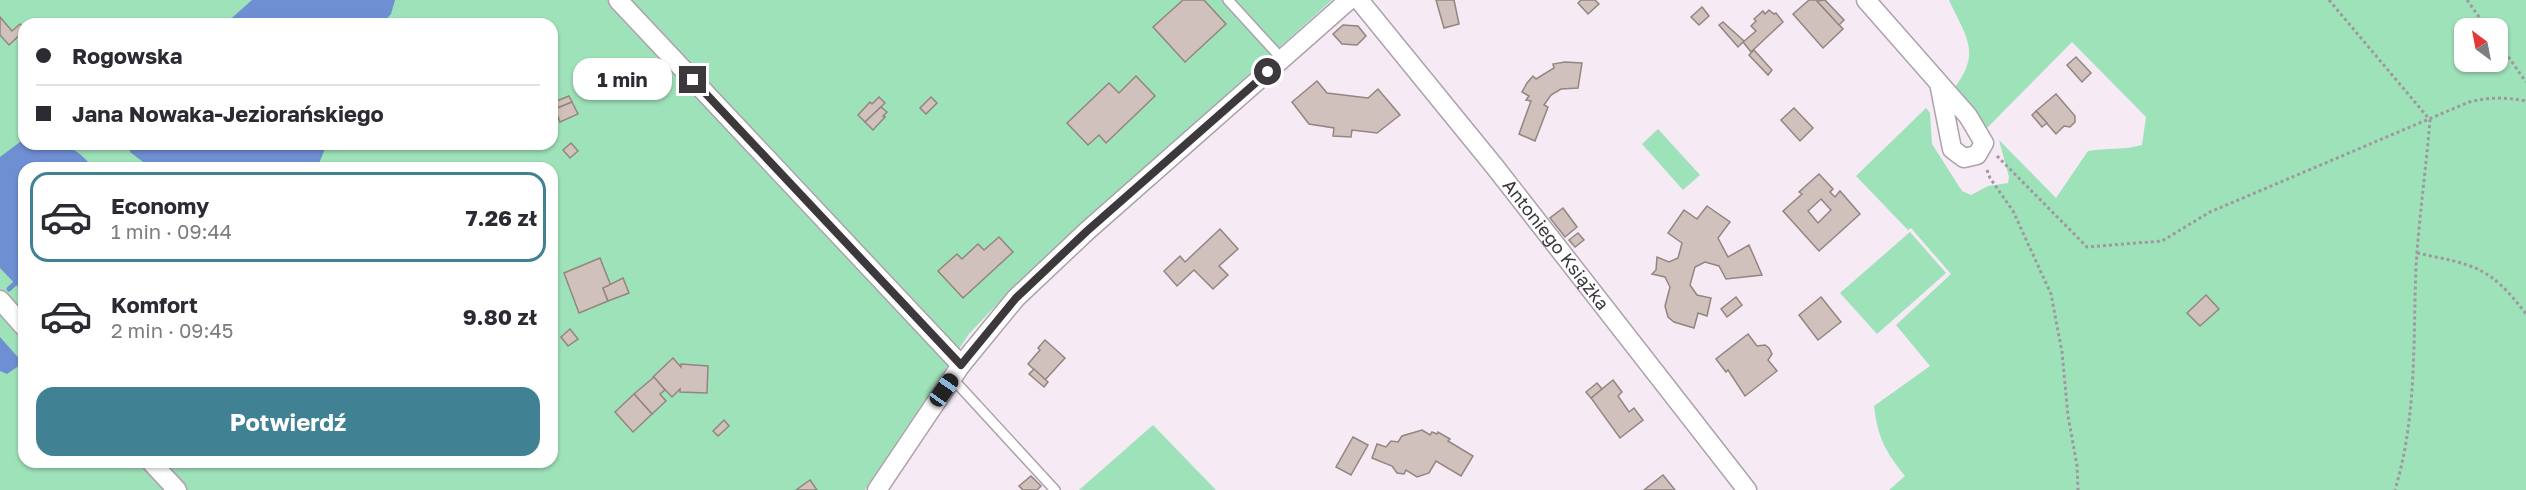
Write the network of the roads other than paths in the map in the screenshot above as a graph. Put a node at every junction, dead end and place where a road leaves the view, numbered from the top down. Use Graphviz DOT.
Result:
graph roads {
  1 [pos="618,0"];
  2 [pos="1228,0"];
  3 [pos="1349,0"];
  4 [pos="1359,0"];
  5 [pos="1866,0"];
  6 [pos="1282,59"];
  7 [pos="1939,82"];
  8 [pos="0,300"];
  9 [pos="18,320"];
  10 [pos="957,372"];
  11 [pos="157,468"];
  12 [pos="177,490"];
  13 [pos="877,490"];
  14 [pos="1055,490"];
  15 [pos="1747,490"];
  1 -- 10 [label="street"];
  2 -- 6 [label="lane"];
  3 -- 6 [label="street"];
  4 -- 15 [label="street, Antoniego Książka"];
  5 -- 7 [label="street"];
  6 -- 10 [label="street"];
  7 -- 7 [label="street"];
  8 -- 9 [label="street"];
  10 -- 13 [label="street"];
  10 -- 14 [label="lane"];
  11 -- 12 [label="street"];
}
